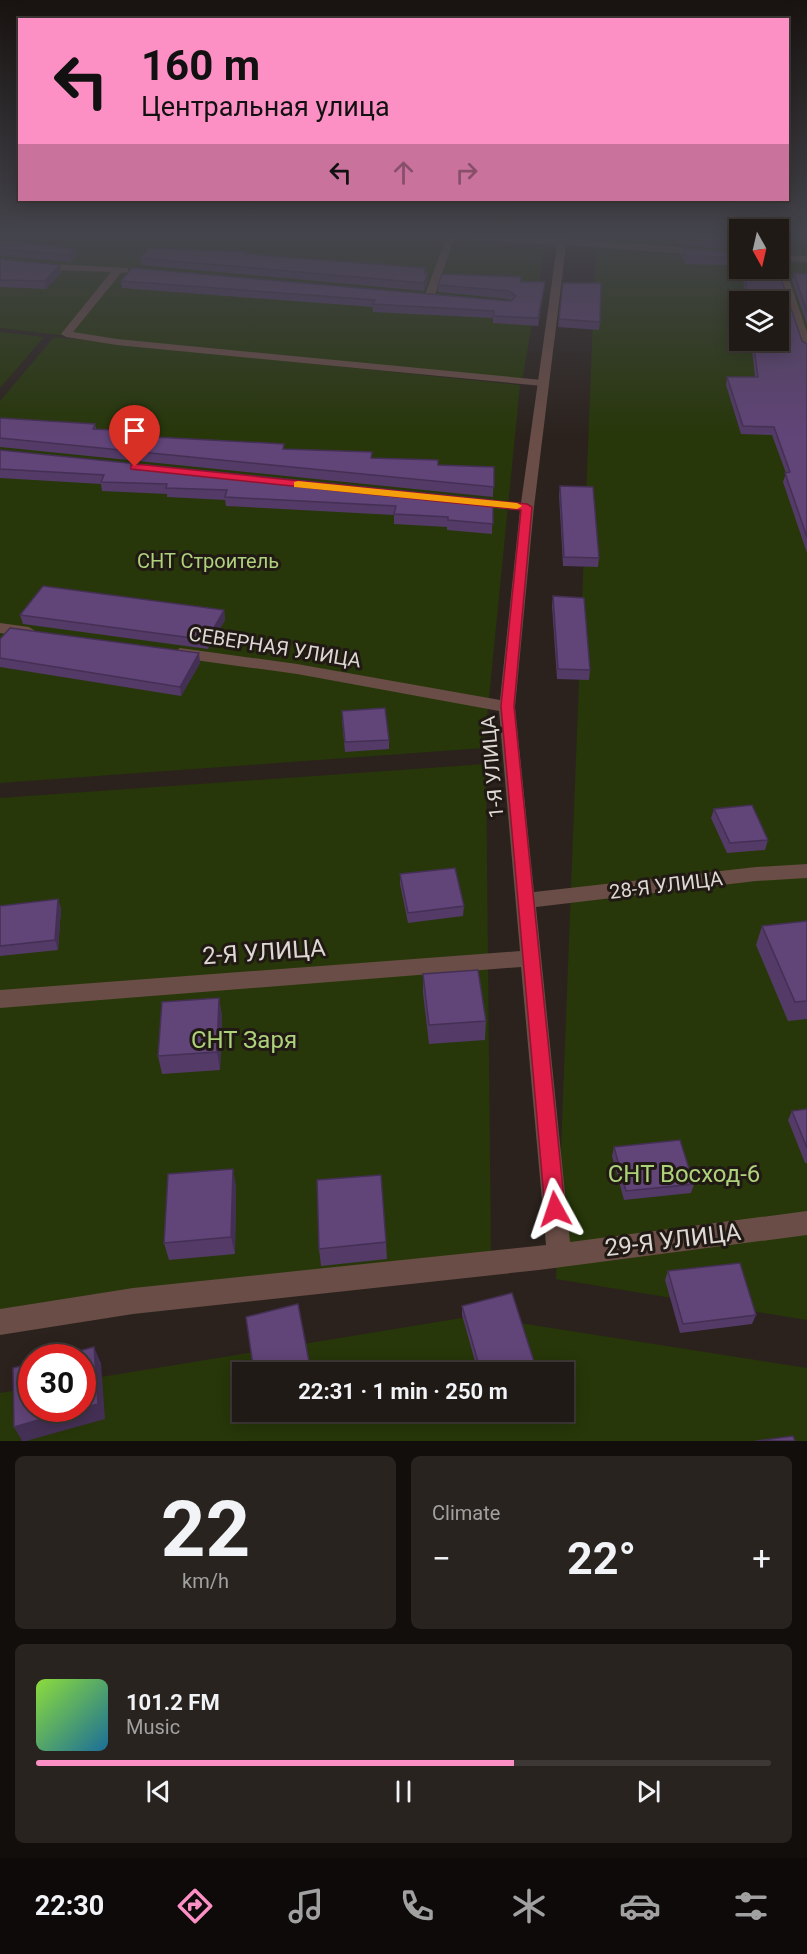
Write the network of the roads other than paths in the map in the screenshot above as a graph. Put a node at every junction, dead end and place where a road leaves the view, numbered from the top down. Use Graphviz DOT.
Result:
graph roads {
  1 [pos="92,302"];
  2 [pos="554,302"];
  3 [pos="792,302"];
  4 [pos="807,348"];
  5 [pos="543,383"];
  6 [pos="456,500"];
  7 [pos="527,507"];
  8 [pos="0,628"];
  9 [pos="47,635"];
  10 [pos="166,651"];
  11 [pos="507,706"];
  12 [pos="807,871"];
  13 [pos="525,901"];
  14 [pos="531,958"];
  15 [pos="0,999"];
  16 [pos="807,1223"];
  17 [pos="549,1256"];
  18 [pos="0,1322"];
  1 -- 5 [label="street"];
  2 -- 5 [label="street, 1-Я УЛИЦА"];
  3 -- 4 [label="street"];
  5 -- 7 [label="street, 1-Я УЛИЦА"];
  6 -- 7 [label="street"];
  7 -- 11 [label="street, 1-Я УЛИЦА"];
  8 -- 9 [label="street"];
  10 -- 11 [label="street, СЕВЕРНАЯ УЛИЦА"];
  11 -- 13 [label="street, 1-Я УЛИЦА"];
  12 -- 13 [label="street, 28-Я УЛИЦА"];
  13 -- 14 [label="street, 1-Я УЛИЦА"];
  14 -- 15 [label="street, 2-Я УЛИЦА"];
  14 -- 17 [label="street, 1-Я УЛИЦА"];
  16 -- 17 [label="street, 29-Я УЛИЦА"];
  17 -- 18 [label="street, 29-Я УЛИЦА"];
}
